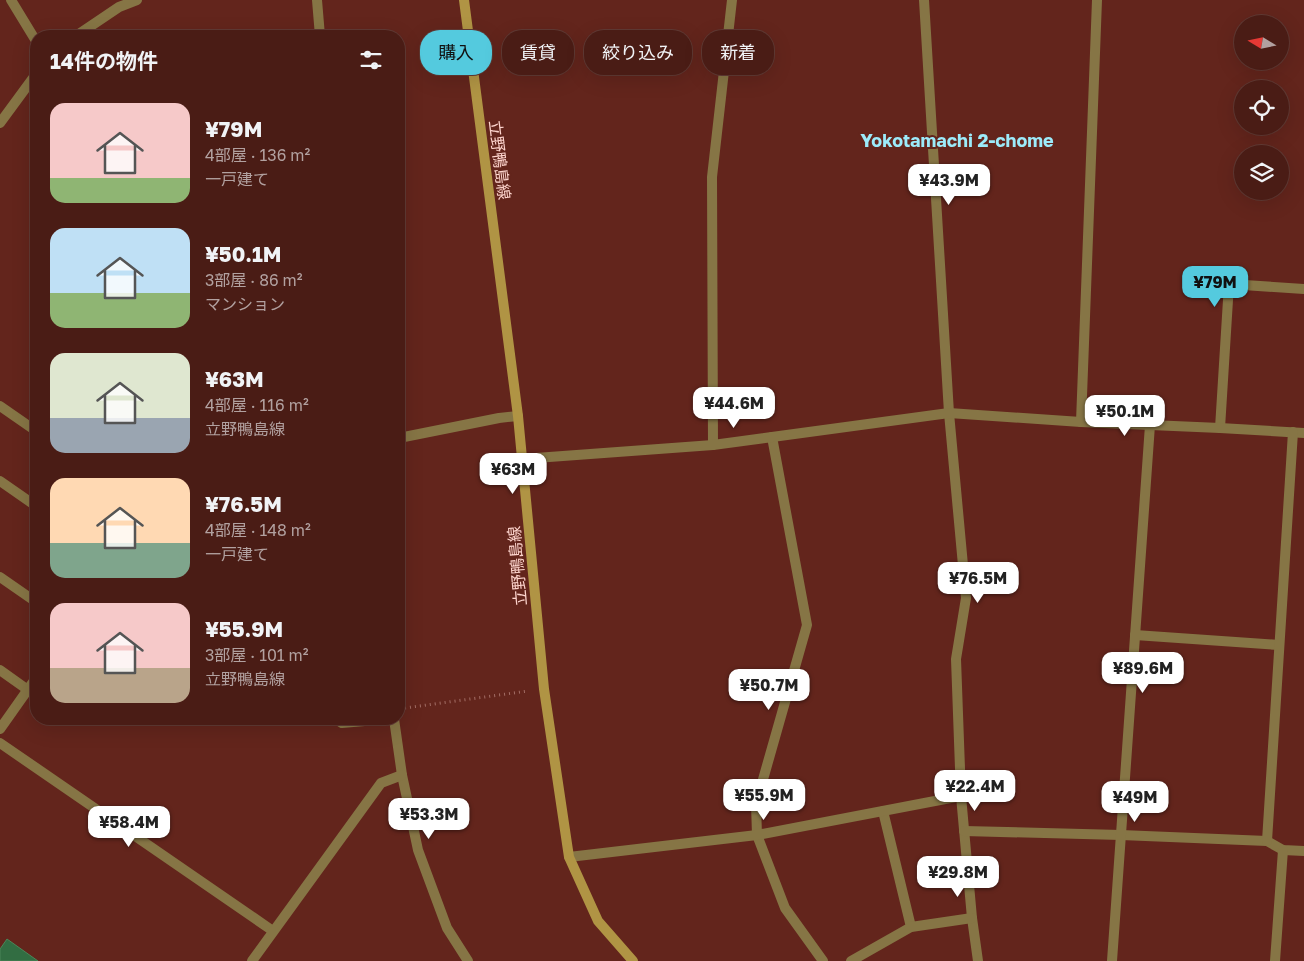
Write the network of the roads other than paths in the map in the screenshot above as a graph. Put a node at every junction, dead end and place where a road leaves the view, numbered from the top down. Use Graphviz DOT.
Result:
graph roads {
  1 [pos="11,0"];
  2 [pos="137,0"];
  3 [pos="317,0"];
  4 [pos="464,0"];
  5 [pos="732,0"];
  6 [pos="924,0"];
  7 [pos="1097,0"];
  8 [pos="30,30"];
  9 [pos="85,30"];
  10 [pos="320,30"];
  11 [pos="30,82"];
  12 [pos="0,123"];
  13 [pos="1304,289"];
  14 [pos="0,406"];
  15 [pos="949,413"];
  16 [pos="518,416"];
  17 [pos="1081,422"];
  18 [pos="1150,425"];
  19 [pos="30,428"];
  20 [pos="1220,428"];
  21 [pos="1293,432"];
  22 [pos="1304,433"];
  23 [pos="405,437"];
  24 [pos="772,437"];
  25 [pos="713,445"];
  26 [pos="522,459"];
  27 [pos="0,481"];
  28 [pos="30,502"];
  29 [pos="0,577"];
  30 [pos="30,598"];
  31 [pos="1135,635"];
  32 [pos="1280,646"];
  33 [pos="0,670"];
  34 [pos="30,687"];
  35 [pos="28,690"];
  36 [pos="395,725"];
  37 [pos="0,729"];
  38 [pos="0,743"];
  39 [pos="402,775"];
  40 [pos="961,796"];
  41 [pos="883,811"];
  42 [pos="964,831"];
  43 [pos="757,835"];
  44 [pos="1121,835"];
  45 [pos="1267,841"];
  46 [pos="1283,850"];
  47 [pos="1304,851"];
  48 [pos="569,857"];
  49 [pos="972,918"];
  50 [pos="911,927"];
  51 [pos="273,932"];
  52 [pos="252,961"];
  53 [pos="468,961"];
  54 [pos="633,961"];
  55 [pos="823,961"];
  56 [pos="851,961"];
  57 [pos="978,961"];
  58 [pos="1112,961"];
  59 [pos="1275,961"];
  1 -- 8 [label="street"];
  2 -- 9 [label="street"];
  3 -- 10 [label="street"];
  4 -- 16 [label="main road, 立野鴨島線"];
  5 -- 25 [label="street"];
  6 -- 15 [label="street"];
  7 -- 17 [label="street"];
  11 -- 12 [label="street"];
  13 -- 20 [label="street"];
  14 -- 19 [label="street"];
  15 -- 17 [label="street"];
  15 -- 24 [label="street"];
  15 -- 40 [label="street"];
  16 -- 23 [label="street"];
  16 -- 26 [label="main road, 立野鴨島線"];
  17 -- 18 [label="street"];
  18 -- 20 [label="street"];
  18 -- 31 [label="street"];
  20 -- 21 [label="street"];
  21 -- 22 [label="street"];
  21 -- 32 [label="street"];
  24 -- 25 [label="street"];
  24 -- 43 [label="street"];
  25 -- 26 [label="street"];
  26 -- 48 [label="main road, 立野鴨島線"];
  27 -- 28 [label="street"];
  29 -- 30 [label="street"];
  31 -- 32 [label="street"];
  31 -- 44 [label="street"];
  32 -- 45 [label="street"];
  33 -- 35 [label="street"];
  34 -- 35 [label="street"];
  35 -- 37 [label="street"];
  36 -- 39 [label="street"];
  38 -- 51 [label="street"];
  39 -- 51 [label="street"];
  39 -- 53 [label="street"];
  40 -- 41 [label="street"];
  40 -- 42 [label="street"];
  41 -- 43 [label="street"];
  41 -- 50 [label="street"];
  42 -- 44 [label="street"];
  42 -- 49 [label="street"];
  43 -- 48 [label="street"];
  43 -- 55 [label="street"];
  44 -- 45 [label="street"];
  44 -- 58 [label="street"];
  45 -- 46 [label="street"];
  46 -- 47 [label="street"];
  46 -- 59 [label="street"];
  48 -- 54 [label="main road, 立野鴨島線"];
  49 -- 50 [label="street"];
  49 -- 57 [label="street"];
  50 -- 56 [label="street"];
  51 -- 52 [label="street"];
}
